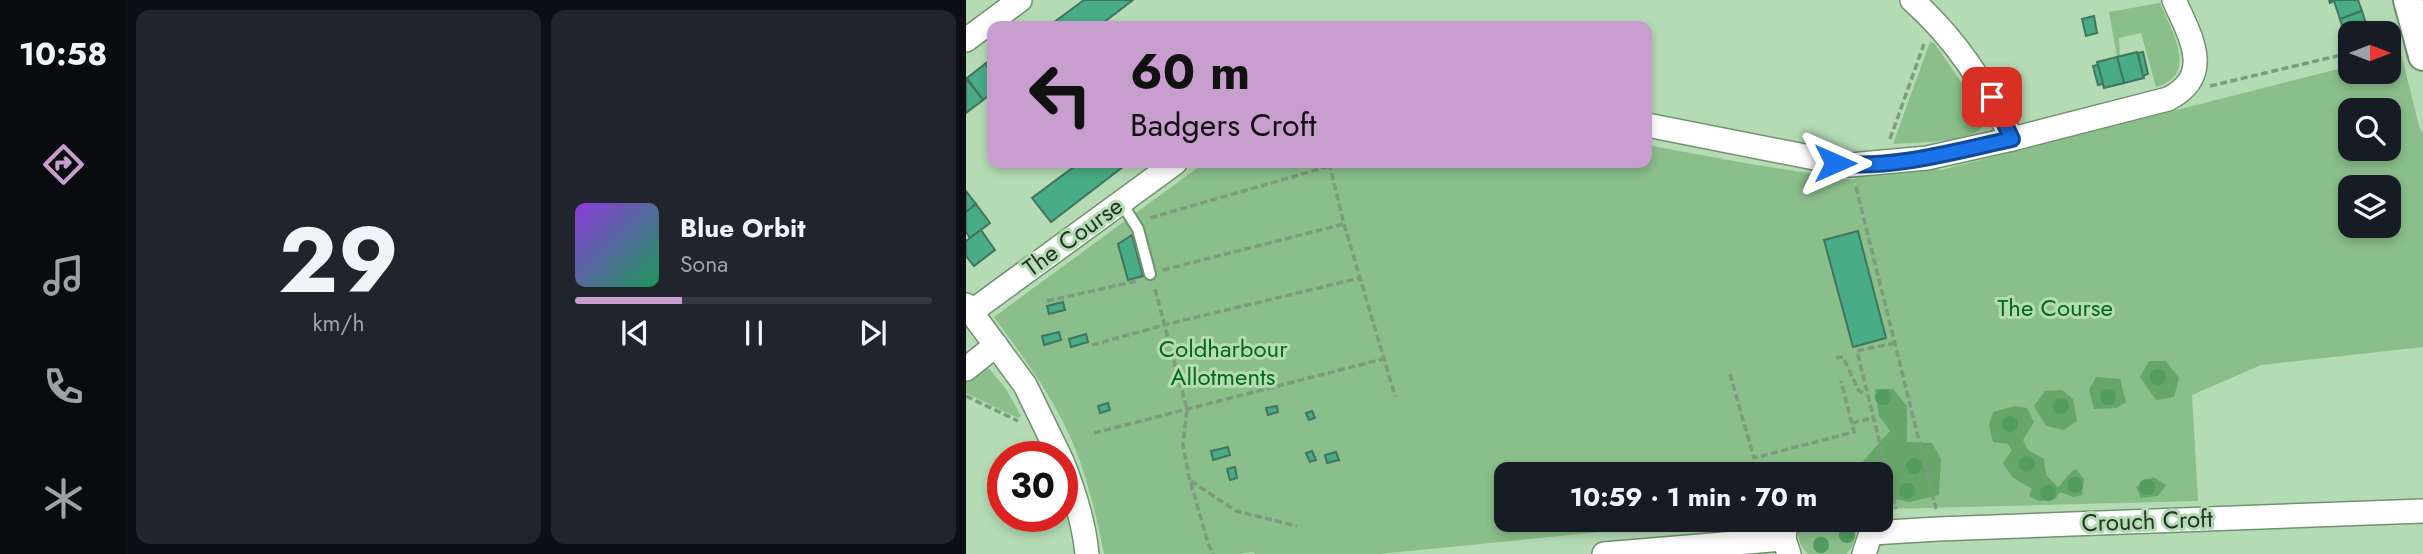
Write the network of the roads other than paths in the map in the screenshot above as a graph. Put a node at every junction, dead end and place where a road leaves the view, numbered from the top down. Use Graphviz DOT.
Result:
graph roads {
  1 [pos="1020,0"];
  2 [pos="1912,0"];
  3 [pos="2174,0"];
  4 [pos="2408,0"];
  5 [pos="992,21"];
  6 [pos="987,24"];
  7 [pos="966,40"];
  8 [pos="2421,43"];
  9 [pos="1652,126"];
  10 [pos="2012,139"];
  11 [pos="1168,168"];
  12 [pos="1121,202"];
  13 [pos="1151,276"];
  14 [pos="968,308"];
  15 [pos="996,345"];
  16 [pos="966,369"];
  17 [pos="1053,441"];
  18 [pos="1078,510"];
  19 [pos="2423,511"];
  20 [pos="1867,536"];
  21 [pos="1786,538"];
  22 [pos="1087,554"];
  23 [pos="1604,554"];
  1 -- 5 [label="street"];
  2 -- 10 [label="street"];
  3 -- 10 [label="street"];
  4 -- 8 [label="street"];
  6 -- 7 [label="street"];
  9 -- 10 [label="street"];
  11 -- 12 [label="street, The Course"];
  12 -- 13 [label="lane"];
  12 -- 14 [label="street, The Course"];
  14 -- 15 [label="street"];
  15 -- 16 [label="street"];
  15 -- 17 [label="street"];
  18 -- 22 [label="street"];
  19 -- 20 [label="street, Crouch Croft"];
  21 -- 23 [label="street"];
}
